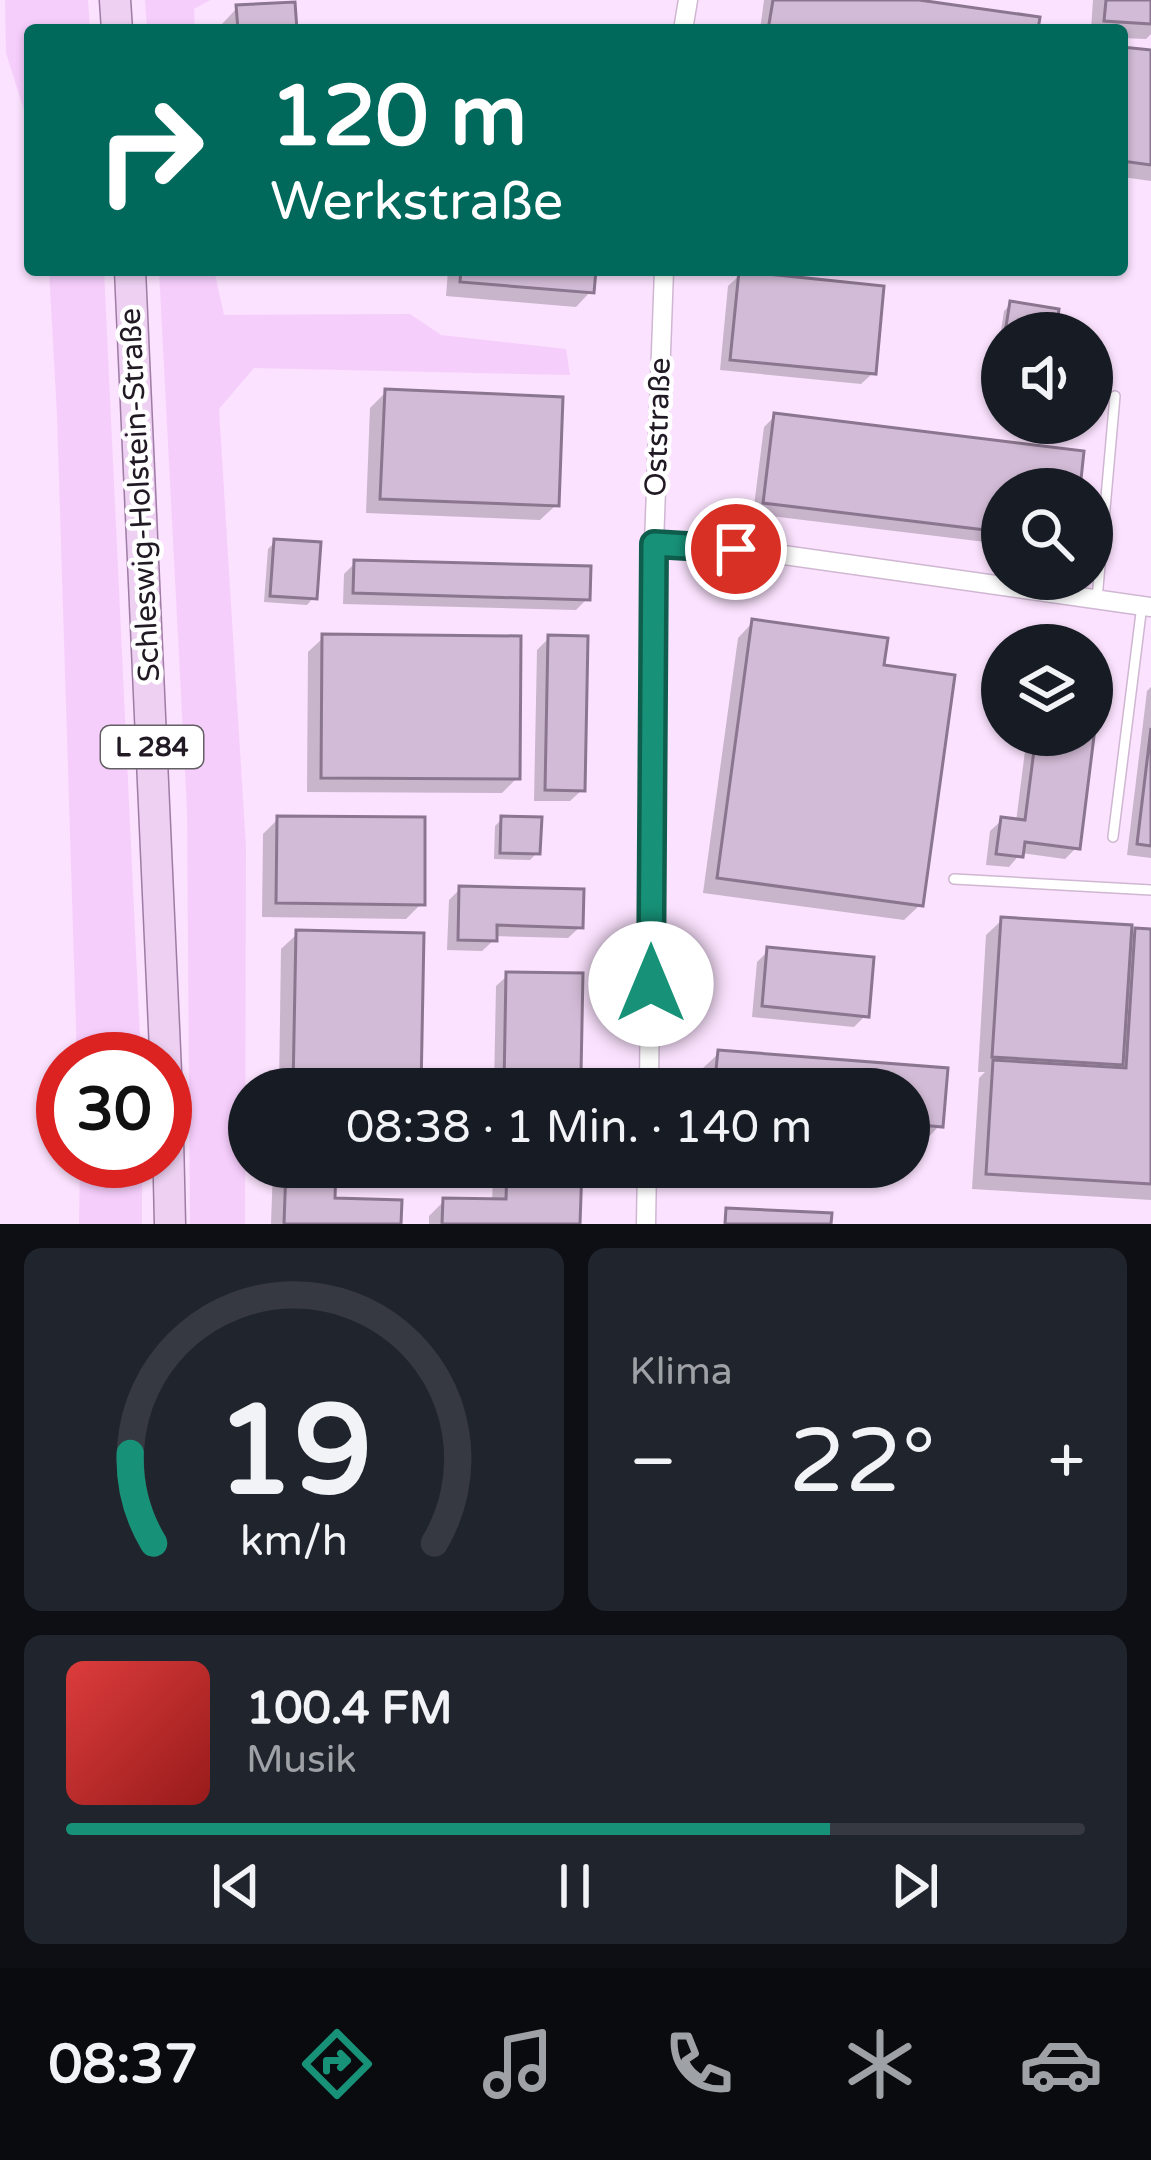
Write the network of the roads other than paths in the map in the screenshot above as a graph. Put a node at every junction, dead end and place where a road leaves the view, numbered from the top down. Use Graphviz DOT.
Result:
graph roads {
  1 [pos="130,276"];
  2 [pos="664,276"];
  3 [pos="1115,396"];
  4 [pos="1109,468"];
  5 [pos="654,544"];
  6 [pos="981,583"];
  7 [pos="1104,600"];
  8 [pos="1147,606"];
  9 [pos="1113,837"];
  10 [pos="954,879"];
  11 [pos="1151,890"];
  12 [pos="649,1068"];
  13 [pos="647,1188"];
  14 [pos="170,1224"];
  15 [pos="646,1224"];
  1 -- 14 [label="main road, Schleswig-Holstein-Straße / L 284"];
  2 -- 5 [label="street, Oststraße"];
  3 -- 4 [label="lane"];
  5 -- 6 [label="street"];
  5 -- 12 [label="street, Oststraße"];
  7 -- 8 [label="street"];
  8 -- 9 [label="lane"];
  10 -- 11 [label="lane"];
  13 -- 15 [label="street"];
}
